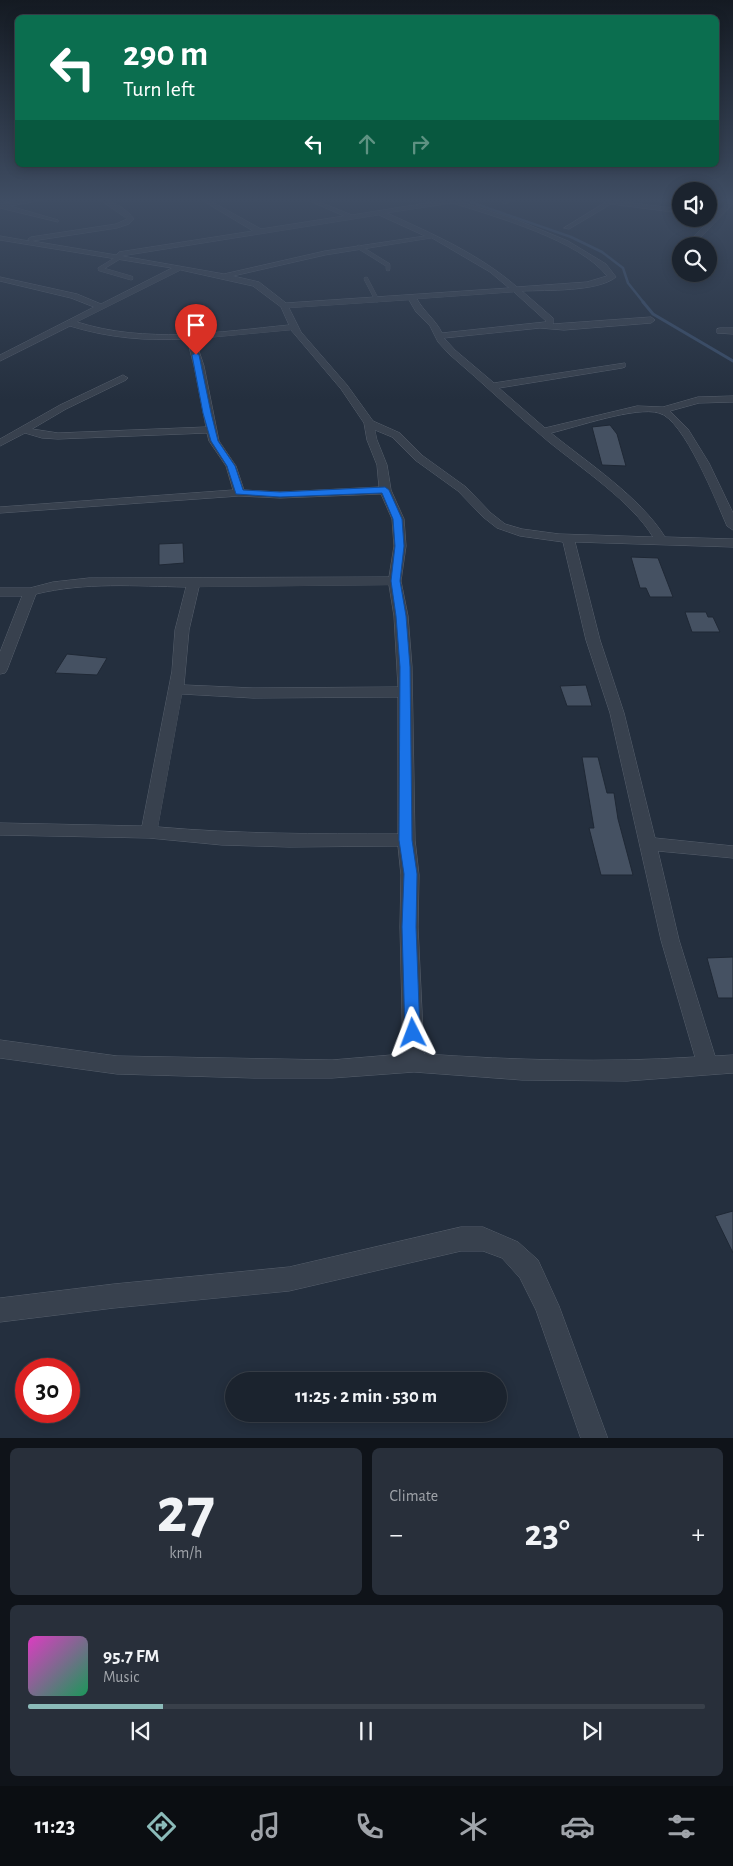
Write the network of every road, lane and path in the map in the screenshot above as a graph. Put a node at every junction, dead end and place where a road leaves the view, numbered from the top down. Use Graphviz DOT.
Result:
graph roads {
  1 [pos="103,266"];
  2 [pos="174,266"];
  3 [pos="266,266"];
  4 [pos="487,266"];
  5 [pos="605,266"];
  6 [pos="180,267"];
  7 [pos="226,275"];
  8 [pos="132,278"];
  9 [pos="0,279"];
  10 [pos="366,279"];
  11 [pos="21,283"];
  12 [pos="7,288"];
  13 [pos="515,290"];
  14 [pos="412,298"];
  15 [pos="377,300"];
  16 [pos="284,306"];
  17 [pos="102,307"];
  18 [pos="651,320"];
  19 [pos="70,324"];
  20 [pos="540,326"];
  21 [pos="293,327"];
  22 [pos="720,331"];
  23 [pos="733,332"];
  24 [pos="190,336"];
  25 [pos="439,336"];
  26 [pos="0,358"];
  27 [pos="622,365"];
  28 [pos="123,378"];
  29 [pos="492,386"];
  30 [pos="733,399"];
  31 [pos="662,410"];
  32 [pos="369,423"];
  33 [pos="25,430"];
  34 [pos="212,430"];
  35 [pos="543,432"];
  36 [pos="0,443"];
  37 [pos="385,490"];
  38 [pos="240,493"];
  39 [pos="720,499"];
  40 [pos="733,499"];
  41 [pos="0,510"];
  42 [pos="733,526"];
  43 [pos="568,538"];
  44 [pos="661,541"];
  45 [pos="733,543"];
  46 [pos="395,581"];
  47 [pos="194,583"];
  48 [pos="0,592"];
  49 [pos="30,592"];
  50 [pos="0,670"];
  51 [pos="176,689"];
  52 [pos="405,692"];
  53 [pos="0,830"];
  54 [pos="149,832"];
  55 [pos="406,840"];
  56 [pos="649,844"];
  57 [pos="733,852"];
  58 [pos="0,1049"];
  59 [pos="414,1062"];
  60 [pos="707,1064"];
  61 [pos="733,1064"];
  62 [pos="0,1310"];
  63 [pos="595,1438"];
  1 -- 8 [label="lane"];
  2 -- 6 [label="street"];
  3 -- 7 [label="street"];
  4 -- 13 [label="street"];
  5 -- 13 [label="street"];
  6 -- 7 [label="street"];
  6 -- 17 [label="street"];
  7 -- 16 [label="street"];
  9 -- 11 [label="street"];
  10 -- 15 [label="lane"];
  11 -- 12 [label="street"];
  11 -- 17 [label="street"];
  13 -- 14 [label="street"];
  13 -- 20 [label="street"];
  14 -- 15 [label="street"];
  14 -- 25 [label="street"];
  15 -- 16 [label="street"];
  16 -- 21 [label="street"];
  17 -- 19 [label="street"];
  18 -- 20 [label="street"];
  19 -- 24 [label="street"];
  19 -- 26 [label="street"];
  20 -- 25 [label="street"];
  21 -- 24 [label="street"];
  21 -- 32 [label="street"];
  22 -- 23 [label="street"];
  24 -- 34 [label="street"];
  25 -- 29 [label="street"];
  27 -- 29 [label="street"];
  28 -- 33 [label="street"];
  29 -- 35 [label="street"];
  30 -- 31 [label="street"];
  31 -- 35 [label="street"];
  31 -- 39 [label="street"];
  32 -- 37 [label="street"];
  32 -- 43 [label="street"];
  33 -- 34 [label="street"];
  33 -- 36 [label="street"];
  34 -- 38 [label="street"];
  35 -- 44 [label="street"];
  37 -- 38 [label="street"];
  37 -- 46 [label="street"];
  38 -- 41 [label="street"];
  39 -- 40 [label="street"];
  39 -- 42 [label="street"];
  43 -- 44 [label="street"];
  43 -- 56 [label="street"];
  44 -- 45 [label="street"];
  46 -- 47 [label="street"];
  46 -- 52 [label="street"];
  47 -- 49 [label="street"];
  47 -- 51 [label="street"];
  48 -- 49 [label="street"];
  49 -- 50 [label="street"];
  51 -- 52 [label="street"];
  51 -- 54 [label="street"];
  52 -- 55 [label="street"];
  53 -- 54 [label="street"];
  54 -- 55 [label="street"];
  55 -- 59 [label="street"];
  56 -- 57 [label="street"];
  56 -- 60 [label="street"];
  58 -- 59 [label="street"];
  59 -- 60 [label="street"];
  60 -- 61 [label="street"];
  62 -- 63 [label="street"];
}
